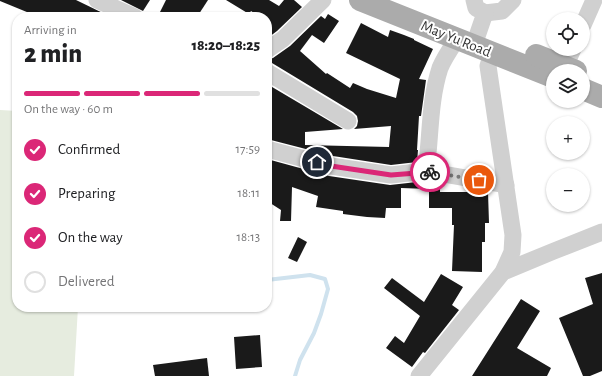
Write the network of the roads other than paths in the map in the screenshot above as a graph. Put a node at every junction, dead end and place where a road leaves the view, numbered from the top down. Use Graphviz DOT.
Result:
graph roads {
  1 [pos="97,0"];
  2 [pos="322,0"];
  3 [pos="360,0"];
  4 [pos="398,0"];
  5 [pos="513,0"];
  6 [pos="594,0"];
  7 [pos="125,12"];
  8 [pos="589,12"];
  9 [pos="476,30"];
  10 [pos="272,47"];
  11 [pos="559,64"];
  12 [pos="272,75"];
  13 [pos="590,76"];
  14 [pos="602,81"];
  15 [pos="590,92"];
  16 [pos="602,97"];
  17 [pos="348,121"];
  18 [pos="272,150"];
  19 [pos="426,171"];
  20 [pos="506,185"];
  21 [pos="602,232"];
  22 [pos="503,272"];
  23 [pos="419,376"];
  1 -- 7 [label="street"];
  2 -- 10 [label="street"];
  3 -- 9 [label="main road, May Yu Road"];
  4 -- 9 [label="main road, May Yu Road"];
  5 -- 9 [label="street"];
  6 -- 8 [label="street"];
  9 -- 11 [label="main road, May Yu Road"];
  9 -- 19 [label="street"];
  9 -- 20 [label="street"];
  12 -- 17 [label="street"];
  13 -- 14 [label="main road, May Yu Road"];
  15 -- 16 [label="main road"];
  18 -- 19 [label="street"];
  19 -- 20 [label="street"];
  20 -- 22 [label="street"];
  21 -- 22 [label="street"];
  22 -- 23 [label="street"];
}
